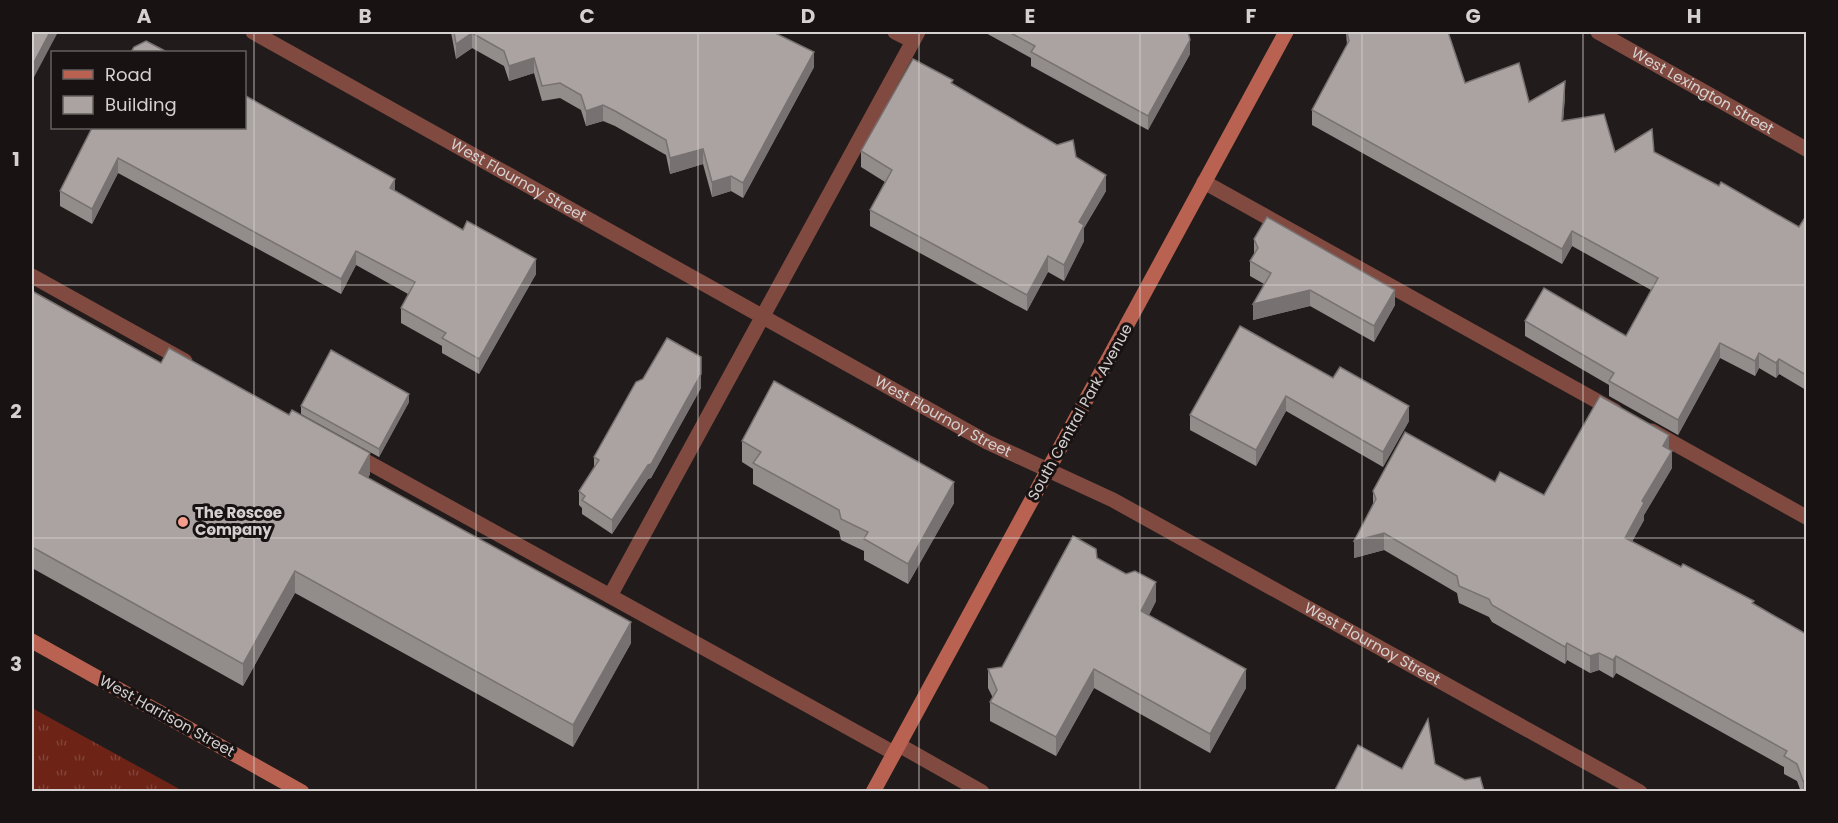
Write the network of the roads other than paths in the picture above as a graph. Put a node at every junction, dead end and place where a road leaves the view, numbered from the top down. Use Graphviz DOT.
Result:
graph roads {
  1 [pos="253,32"];
  2 [pos="896,32"];
  3 [pos="1286,32"];
  4 [pos="1598,32"];
  5 [pos="916,36"];
  6 [pos="1806,149"];
  7 [pos="1204,182"];
  8 [pos="32,276"];
  9 [pos="763,316"];
  10 [pos="197,368"];
  11 [pos="342,447"];
  12 [pos="1048,469"];
  13 [pos="1806,517"];
  14 [pos="610,596"];
  15 [pos="32,641"];
  16 [pos="896,749"];
  17 [pos="302,792"];
  18 [pos="873,792"];
  19 [pos="982,792"];
  20 [pos="1640,792"];
  1 -- 9 [label="street, West Flournoy Street"];
  2 -- 5 [label="street"];
  3 -- 7 [label="street, South Central Park Avenue"];
  4 -- 6 [label="street, West Lexington Street"];
  5 -- 9 [label="street"];
  7 -- 12 [label="street, South Central Park Avenue"];
  7 -- 13 [label="street"];
  8 -- 10 [label="street"];
  9 -- 12 [label="street, West Flournoy Street"];
  9 -- 14 [label="street"];
  11 -- 14 [label="street"];
  12 -- 16 [label="street, South Central Park Avenue"];
  12 -- 20 [label="street, West Flournoy Street"];
  14 -- 16 [label="street"];
  15 -- 17 [label="street, West Harrison Street"];
  16 -- 18 [label="street, South Central Park Avenue"];
  16 -- 19 [label="street"];
}
